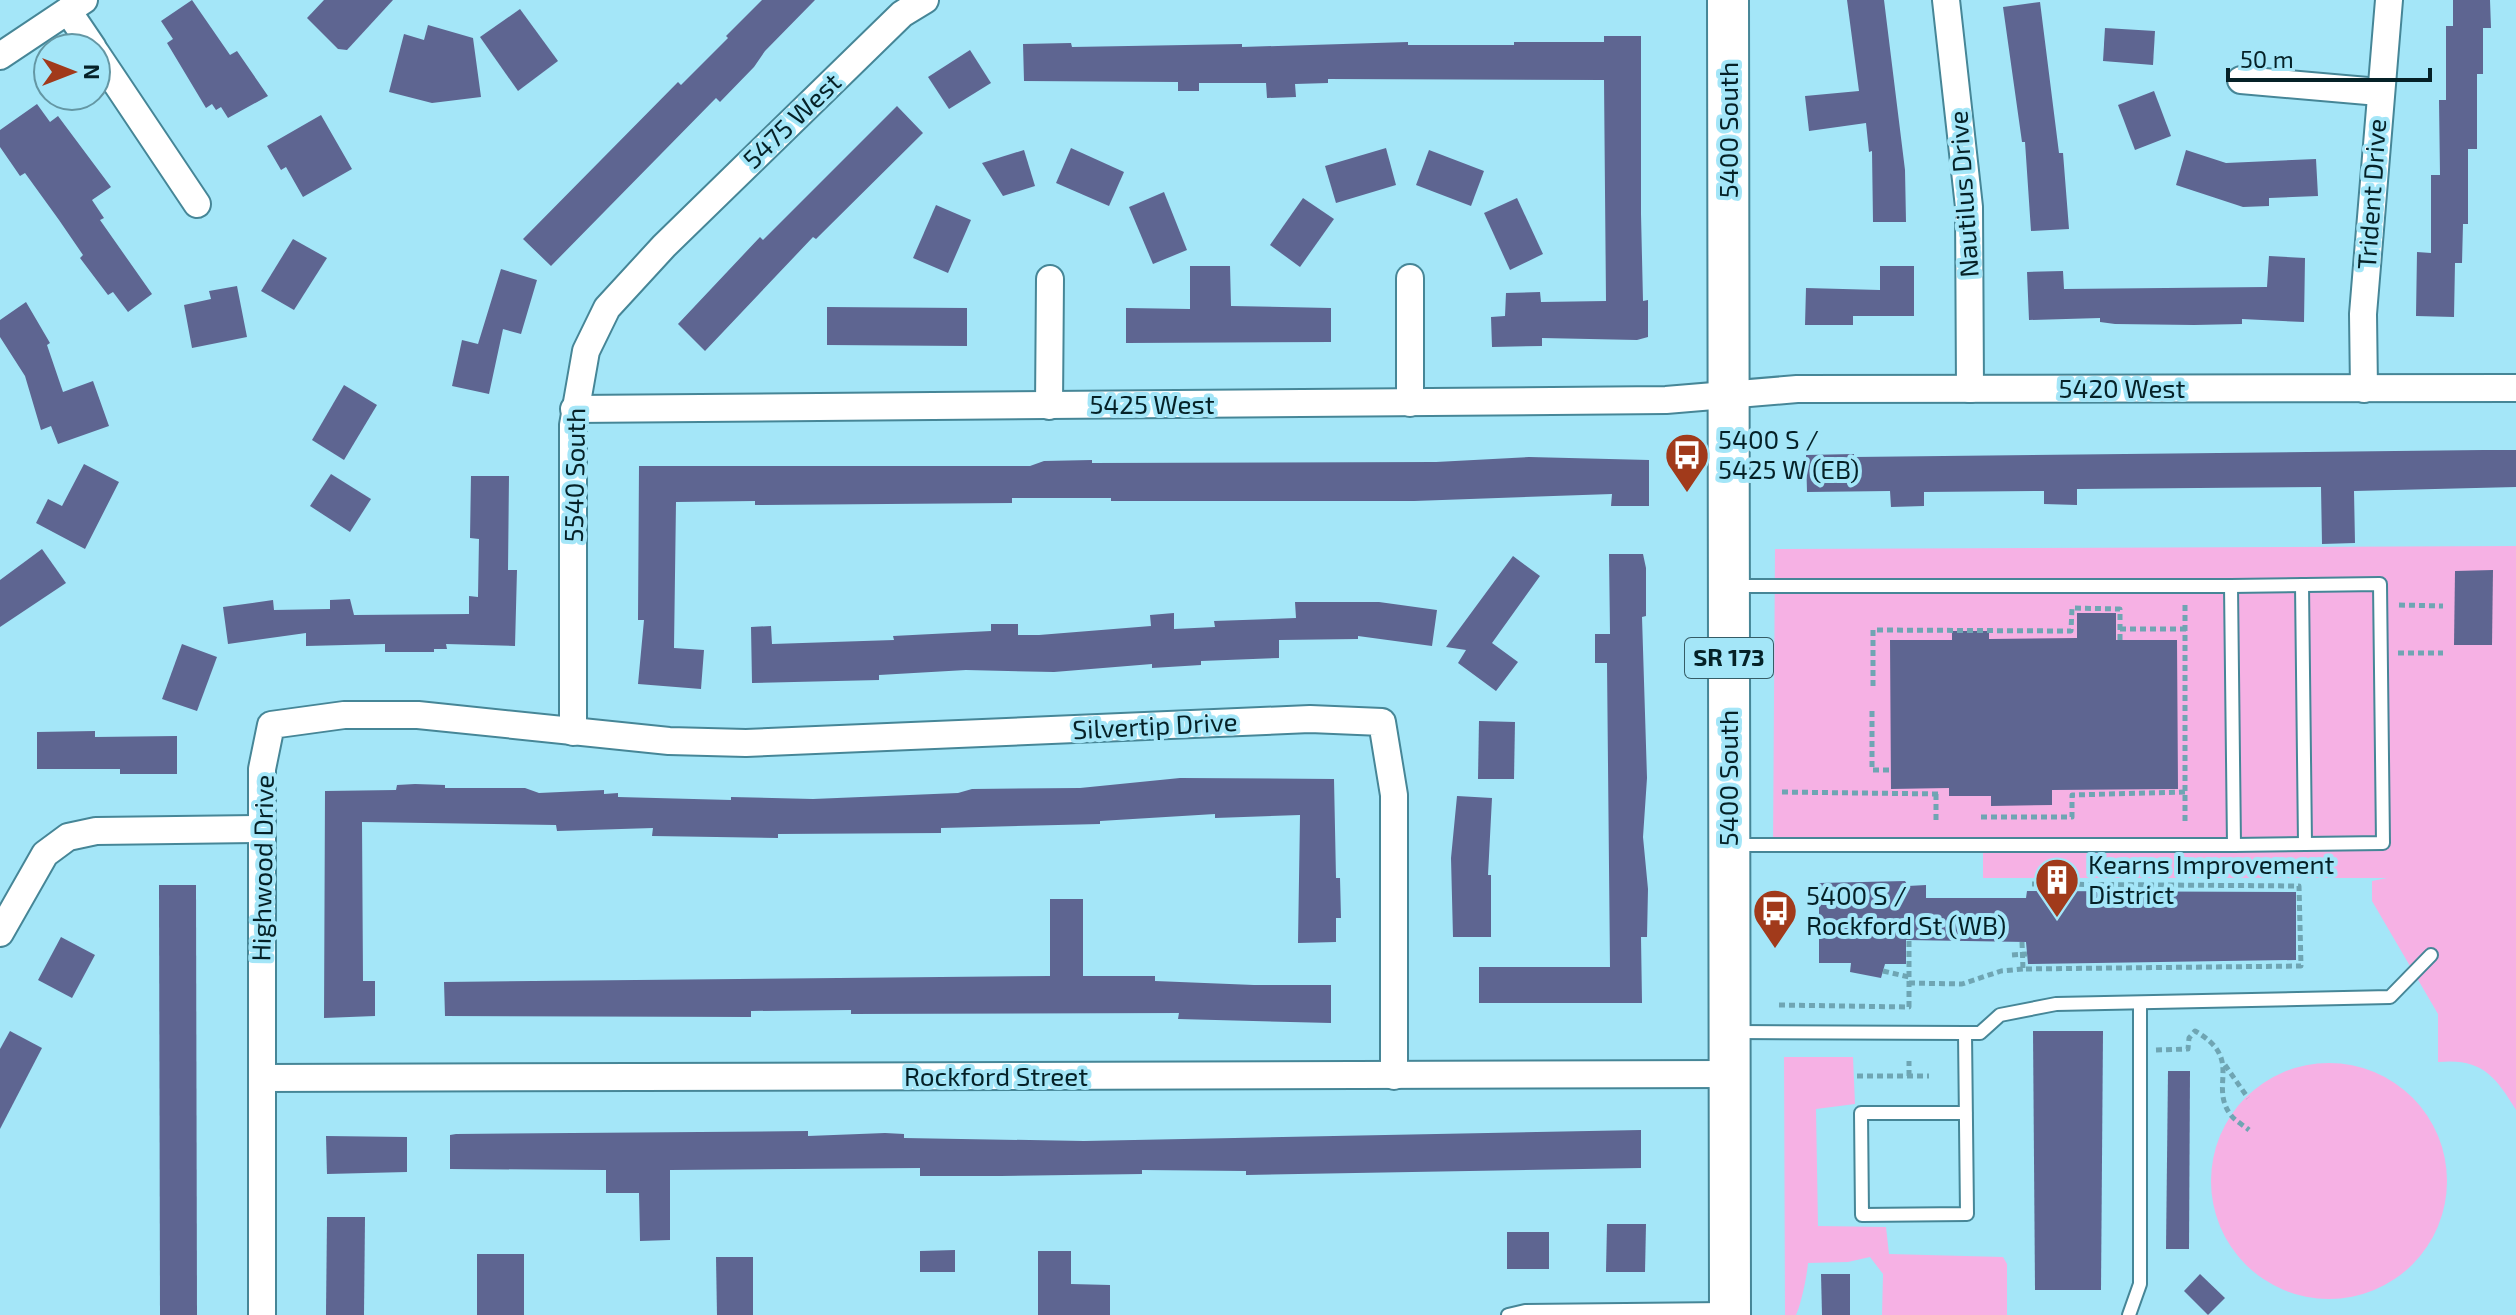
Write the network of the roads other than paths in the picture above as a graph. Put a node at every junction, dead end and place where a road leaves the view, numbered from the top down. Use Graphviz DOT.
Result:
graph roads {
  1 [pos="925,0"];
  2 [pos="1728,0"];
  3 [pos="1946,0"];
  4 [pos="2389,0"];
  5 [pos="76,5"];
  6 [pos="87,32"];
  7 [pos="0,56"];
  8 [pos="112,77"];
  9 [pos="2241,80"];
  10 [pos="2379,92"];
  11 [pos="197,204"];
  12 [pos="664,246"];
  13 [pos="1410,278"];
  14 [pos="1050,279"];
  15 [pos="2516,388"];
  16 [pos="1970,389"];
  17 [pos="2364,389"];
  18 [pos="1729,395"];
  19 [pos="1410,403"];
  20 [pos="1049,406"];
  21 [pos="574,409"];
  22 [pos="2302,585"];
  23 [pos="1729,586"];
  24 [pos="2231,586"];
  25 [pos="573,732"];
  26 [pos="261,829"];
  27 [pos="2305,844"];
  28 [pos="1729,845"];
  29 [pos="2234,845"];
  30 [pos="0,933"];
  31 [pos="2431,955"];
  32 [pos="2140,1003"];
  33 [pos="1730,1032"];
  34 [pos="1965,1033"];
  35 [pos="1730,1074"];
  36 [pos="1394,1076"];
  37 [pos="262,1078"];
  38 [pos="1966,1113"];
  39 [pos="1730,1312"];
  40 [pos="262,1315"];
  41 [pos="1508,1315"];
  42 [pos="2129,1315"];
  1 -- 12 [label="street, 5475 West"];
  2 -- 18 [label="main road, 5400 South / SR 173"];
  3 -- 16 [label="street, Nautilus Drive"];
  4 -- 10 [label="street, Trident Drive"];
  5 -- 6 [label="street"];
  5 -- 7 [label="street"];
  8 -- 11 [label="street"];
  9 -- 10 [label="street"];
  10 -- 17 [label="street, Trident Drive"];
  12 -- 21 [label="street, 5540 South"];
  13 -- 19 [label="street"];
  14 -- 20 [label="street"];
  15 -- 17 [label="street, 5420 West"];
  16 -- 17 [label="street, 5420 West"];
  16 -- 18 [label="street, 5420 West"];
  18 -- 19 [label="street, 5425 West"];
  18 -- 23 [label="main road, 5400 South / SR 173"];
  19 -- 20 [label="street, 5425 West"];
  20 -- 21 [label="street, 5425 West"];
  21 -- 25 [label="street, 5540 South"];
  22 -- 24 [label="lane"];
  22 -- 27 [label="lane"];
  22 -- 27 [label="lane"];
  23 -- 24 [label="lane"];
  23 -- 28 [label="main road, 5400 South / SR 173"];
  24 -- 29 [label="lane"];
  25 -- 26 [label="street, Highwood Drive"];
  25 -- 36 [label="street, Silvertip Drive"];
  26 -- 30 [label="street"];
  26 -- 37 [label="street, Highwood Drive"];
  27 -- 29 [label="lane"];
  28 -- 29 [label="lane"];
  28 -- 33 [label="main road, 5400 South / SR 173"];
  31 -- 32 [label="lane"];
  32 -- 34 [label="lane"];
  32 -- 42 [label="lane"];
  33 -- 34 [label="lane"];
  33 -- 35 [label="main road, 5400 South / SR 173"];
  34 -- 38 [label="lane"];
  35 -- 36 [label="street, Rockford Street"];
  35 -- 39 [label="main road, 5400 South / SR 173"];
  36 -- 37 [label="street, Rockford Street"];
  37 -- 40 [label="street, Highwood Drive"];
  38 -- 38 [label="lane"];
  39 -- 41 [label="lane"];
}
